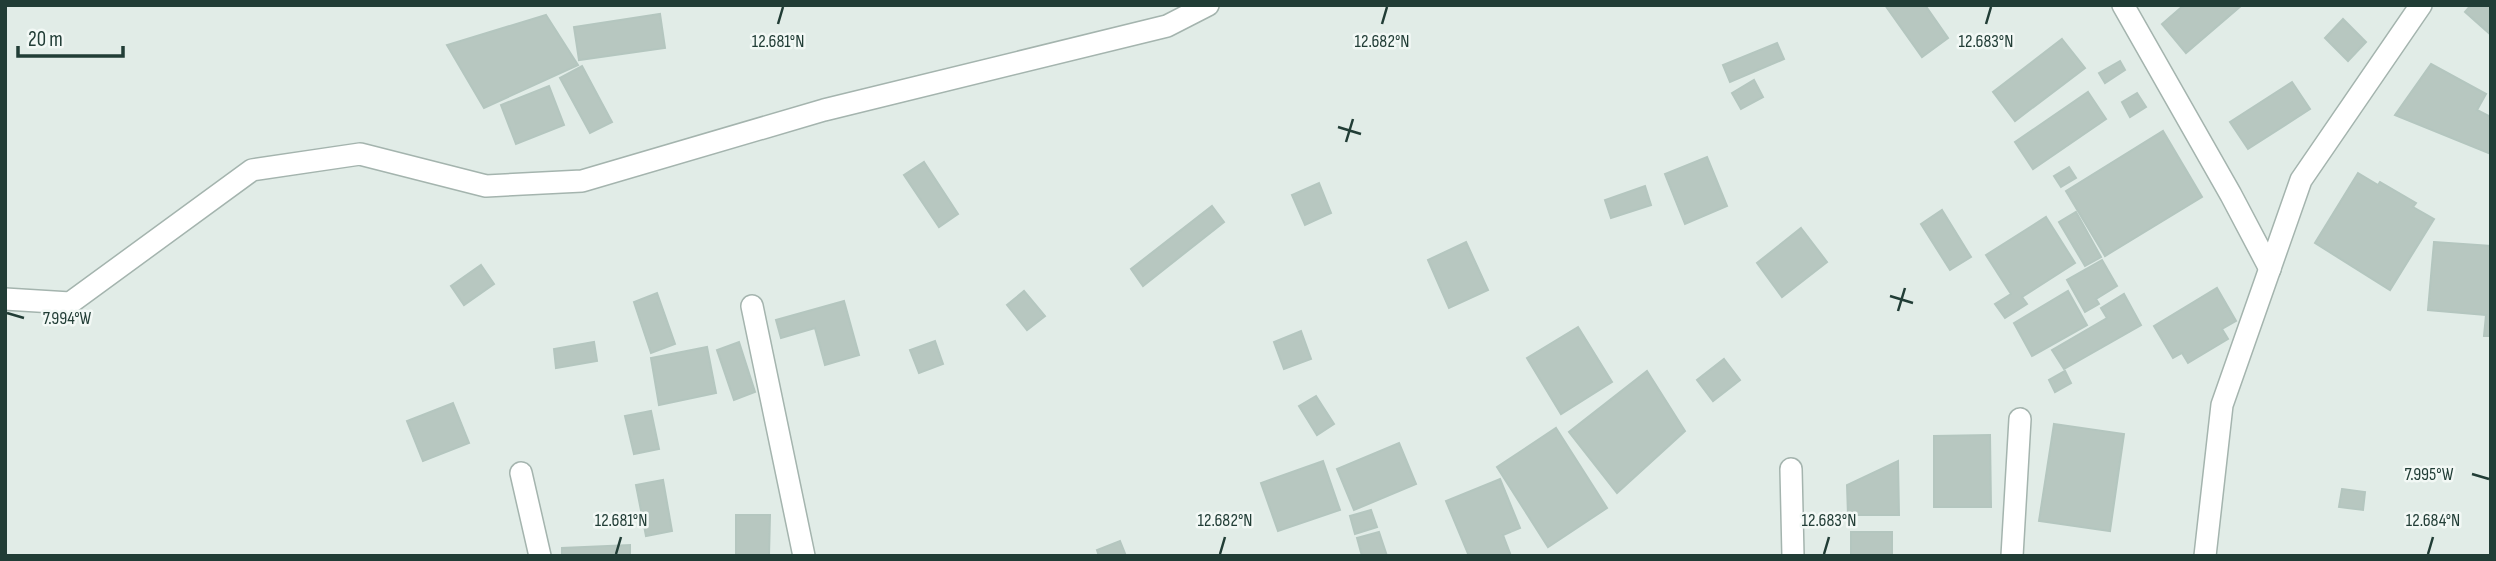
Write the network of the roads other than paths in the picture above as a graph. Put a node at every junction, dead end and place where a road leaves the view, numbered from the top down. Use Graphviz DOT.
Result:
graph roads {
  1 [pos="1208,5"];
  2 [pos="2123,5"];
  3 [pos="2421,5"];
  4 [pos="2270,269"];
  5 [pos="5,299"];
  6 [pos="752,306"];
  7 [pos="2021,419"];
  8 [pos="1791,469"];
  9 [pos="521,473"];
  10 [pos="540,556"];
  11 [pos="804,556"];
  12 [pos="1793,556"];
  13 [pos="2012,556"];
  14 [pos="2205,556"];
  1 -- 5 [label="street"];
  2 -- 4 [label="street"];
  3 -- 4 [label="street"];
  4 -- 14 [label="street"];
  6 -- 11 [label="street"];
  7 -- 13 [label="street"];
  8 -- 12 [label="street"];
  9 -- 10 [label="street"];
}
